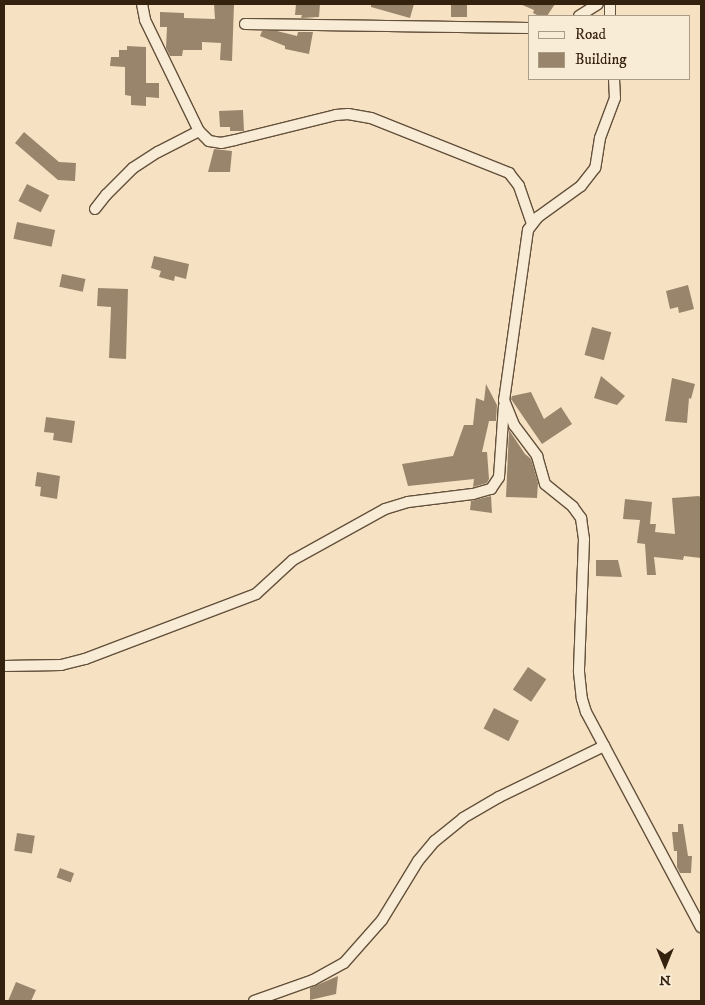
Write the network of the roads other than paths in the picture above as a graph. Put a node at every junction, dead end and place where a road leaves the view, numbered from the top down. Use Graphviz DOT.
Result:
graph roads {
  1 [pos="142,4"];
  2 [pos="598,4"];
  3 [pos="581,15"];
  4 [pos="245,24"];
  5 [pos="528,28"];
  6 [pos="614,80"];
  7 [pos="199,131"];
  8 [pos="95,209"];
  9 [pos="532,223"];
  10 [pos="504,400"];
  11 [pos="4,666"];
  12 [pos="604,746"];
  13 [pos="701,927"];
  14 [pos="254,1001"];
  1 -- 7 [label="street"];
  2 -- 3 [label="street"];
  4 -- 5 [label="street"];
  6 -- 9 [label="street"];
  7 -- 8 [label="street"];
  7 -- 9 [label="street"];
  9 -- 10 [label="street"];
  10 -- 11 [label="street"];
  10 -- 12 [label="street"];
  12 -- 13 [label="street"];
  12 -- 14 [label="street"];
}
